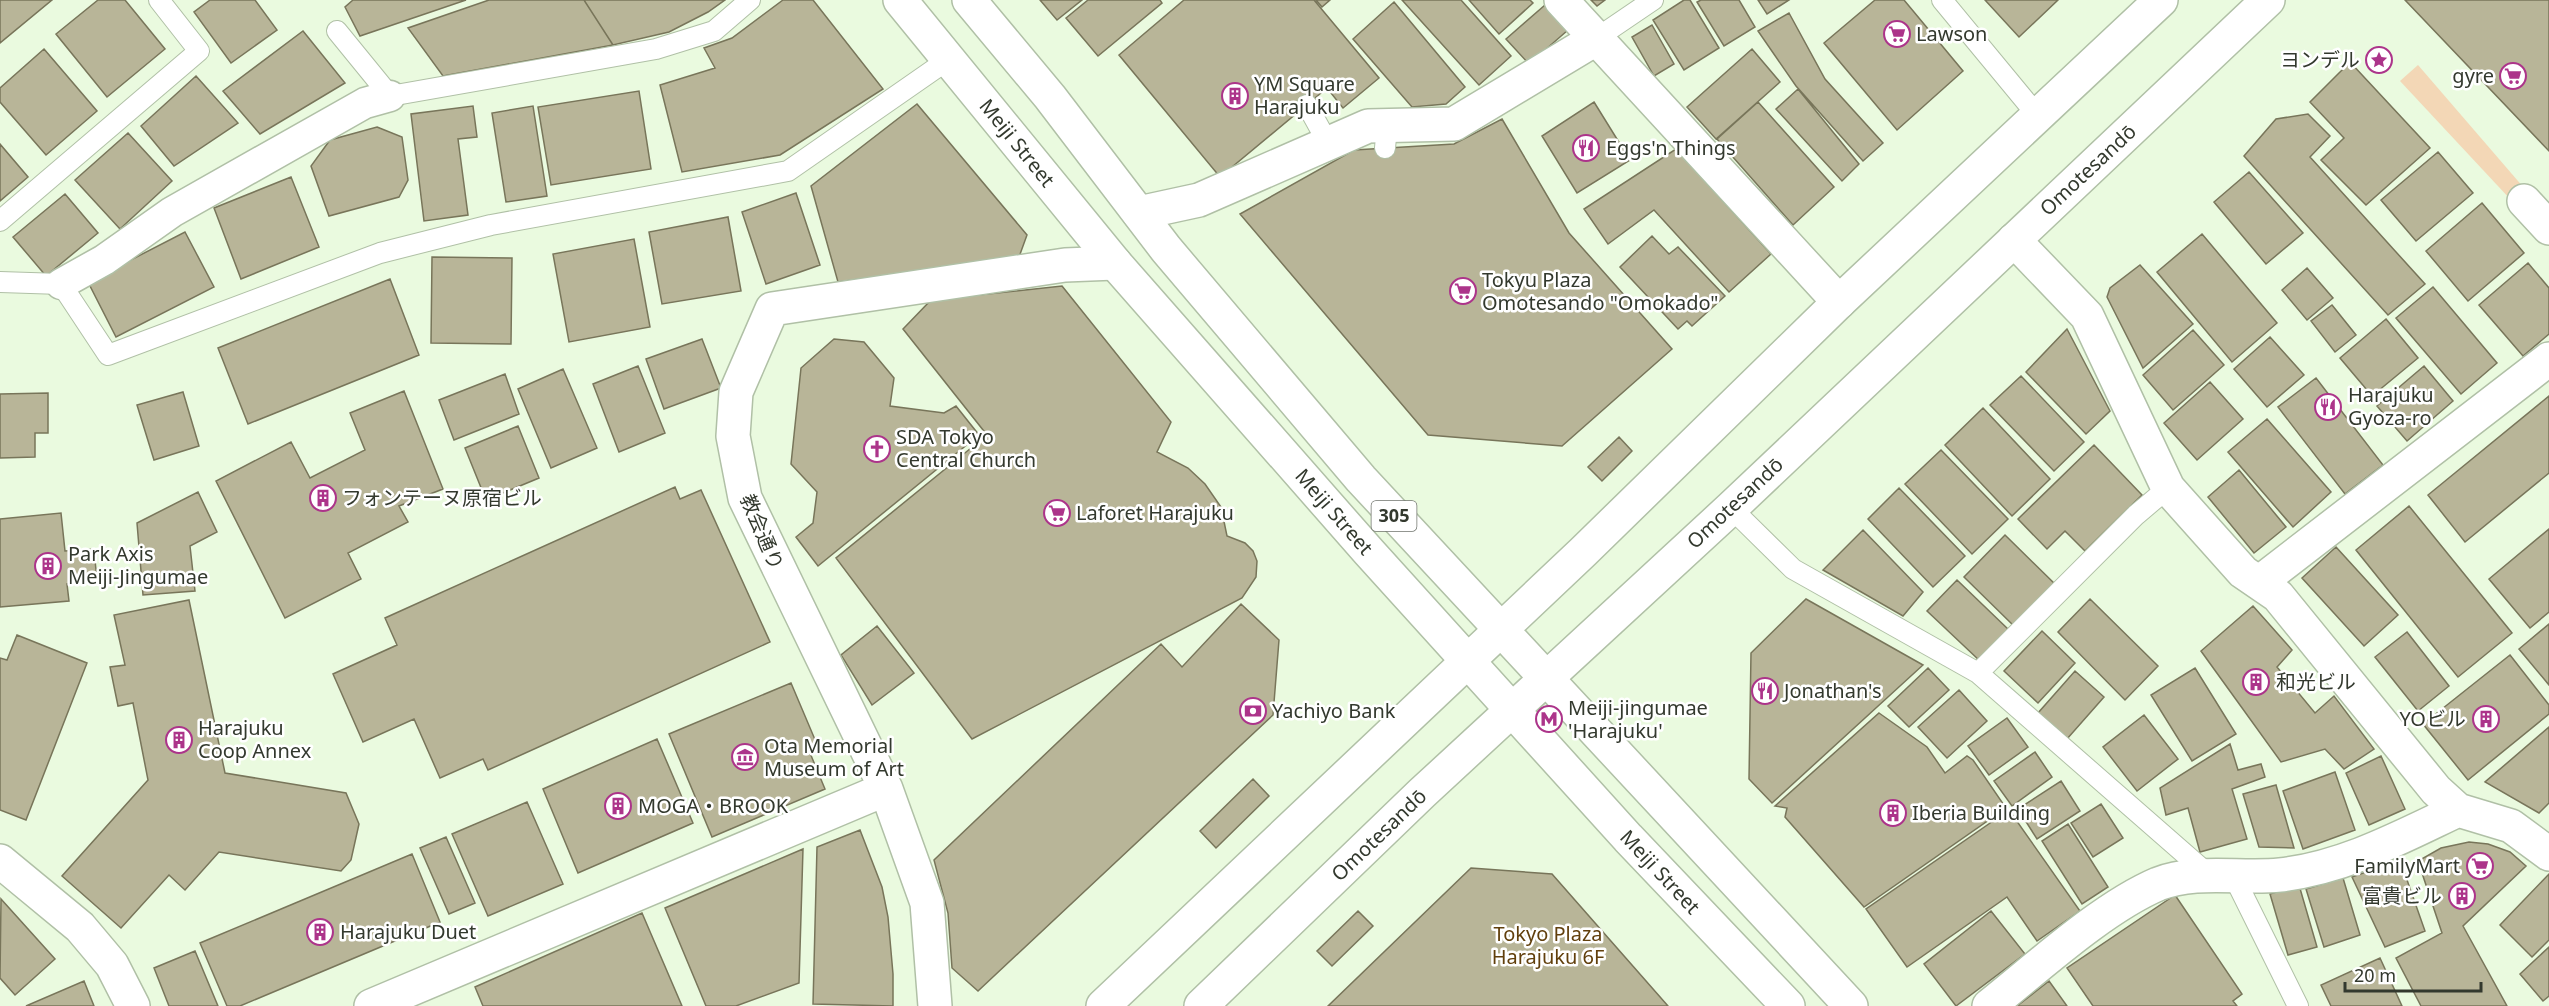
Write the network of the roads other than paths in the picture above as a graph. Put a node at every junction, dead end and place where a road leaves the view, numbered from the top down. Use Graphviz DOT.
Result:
graph roads {
  1 [pos="159,0"];
  2 [pos="750,0"];
  3 [pos="900,0"];
  4 [pos="969,0"];
  5 [pos="1561,0"];
  6 [pos="1653,0"];
  7 [pos="1942,0"];
  8 [pos="2161,0"];
  9 [pos="2268,0"];
  10 [pos="337,31"];
  11 [pos="1597,38"];
  12 [pos="949,59"];
  13 [pos="390,96"];
  14 [pos="1307,105"];
  15 [pos="2037,115"];
  16 [pos="1329,145"];
  17 [pos="2524,201"];
  18 [pos="1139,213"];
  19 [pos="0,221"];
  20 [pos="2549,228"];
  21 [pos="2014,240"];
  22 [pos="1115,263"];
  23 [pos="0,282"];
  24 [pos="61,284"];
  25 [pos="1839,302"];
  26 [pos="2549,359"];
  27 [pos="2168,488"];
  28 [pos="1731,508"];
  29 [pos="2260,582"];
  30 [pos="1500,631"];
  31 [pos="1468,662"];
  32 [pos="1978,674"];
  33 [pos="1545,679"];
  34 [pos="1512,710"];
  35 [pos="886,789"];
  36 [pos="2458,810"];
  37 [pos="2549,854"];
  38 [pos="0,861"];
  39 [pos="2221,875"];
  40 [pos="133,1006"];
  41 [pos="371,1006"];
  42 [pos="935,1006"];
  43 [pos="1103,1006"];
  44 [pos="1201,1006"];
  45 [pos="1788,1006"];
  46 [pos="1851,1006"];
  47 [pos="1989,1006"];
  48 [pos="2298,1006"];
  1 -- 19 [label="lane"];
  2 -- 13 [label="lane"];
  3 -- 12 [label="main road, Meiji Street / 305"];
  4 -- 18 [label="main road, 305"];
  5 -- 11 [label="main road"];
  6 -- 11 [label="lane"];
  7 -- 15 [label="lane"];
  8 -- 15 [label="main road"];
  9 -- 21 [label="main road, Omotesandō"];
  10 -- 13 [label="lane"];
  11 -- 16 [label="main road"];
  11 -- 25 [label="main road"];
  12 -- 22 [label="main road, Meiji Street / 305"];
  12 -- 24 [label="lane"];
  13 -- 24 [label="street"];
  14 -- 16 [label="lane"];
  15 -- 25 [label="main road"];
  16 -- 18 [label="main road"];
  17 -- 20 [label="main road"];
  18 -- 30 [label="main road, 305"];
  21 -- 27 [label="main road"];
  21 -- 28 [label="main road, Omotesandō"];
  22 -- 31 [label="main road, Meiji Street / 305"];
  22 -- 35 [label="main road, 教会通り"];
  23 -- 24 [label="lane"];
  25 -- 30 [label="main road"];
  26 -- 29 [label="main road"];
  27 -- 29 [label="main road"];
  27 -- 32 [label="lane"];
  28 -- 32 [label="lane"];
  28 -- 33 [label="main road, Omotesandō"];
  29 -- 36 [label="main road"];
  30 -- 31 [label="main road"];
  30 -- 33 [label="main road, 305"];
  31 -- 34 [label="main road, Meiji Street / 305"];
  31 -- 43 [label="main road"];
  32 -- 39 [label="lane"];
  33 -- 34 [label="main road, Omotesandō"];
  33 -- 46 [label="main road, 305"];
  34 -- 44 [label="main road, Omotesandō"];
  34 -- 45 [label="main road, Meiji Street / 305"];
  35 -- 41 [label="main road"];
  35 -- 42 [label="main road, 教会通り"];
  36 -- 37 [label="main road"];
  36 -- 39 [label="main road"];
  38 -- 40 [label="main road"];
  39 -- 47 [label="main road"];
  39 -- 48 [label="lane"];
}
